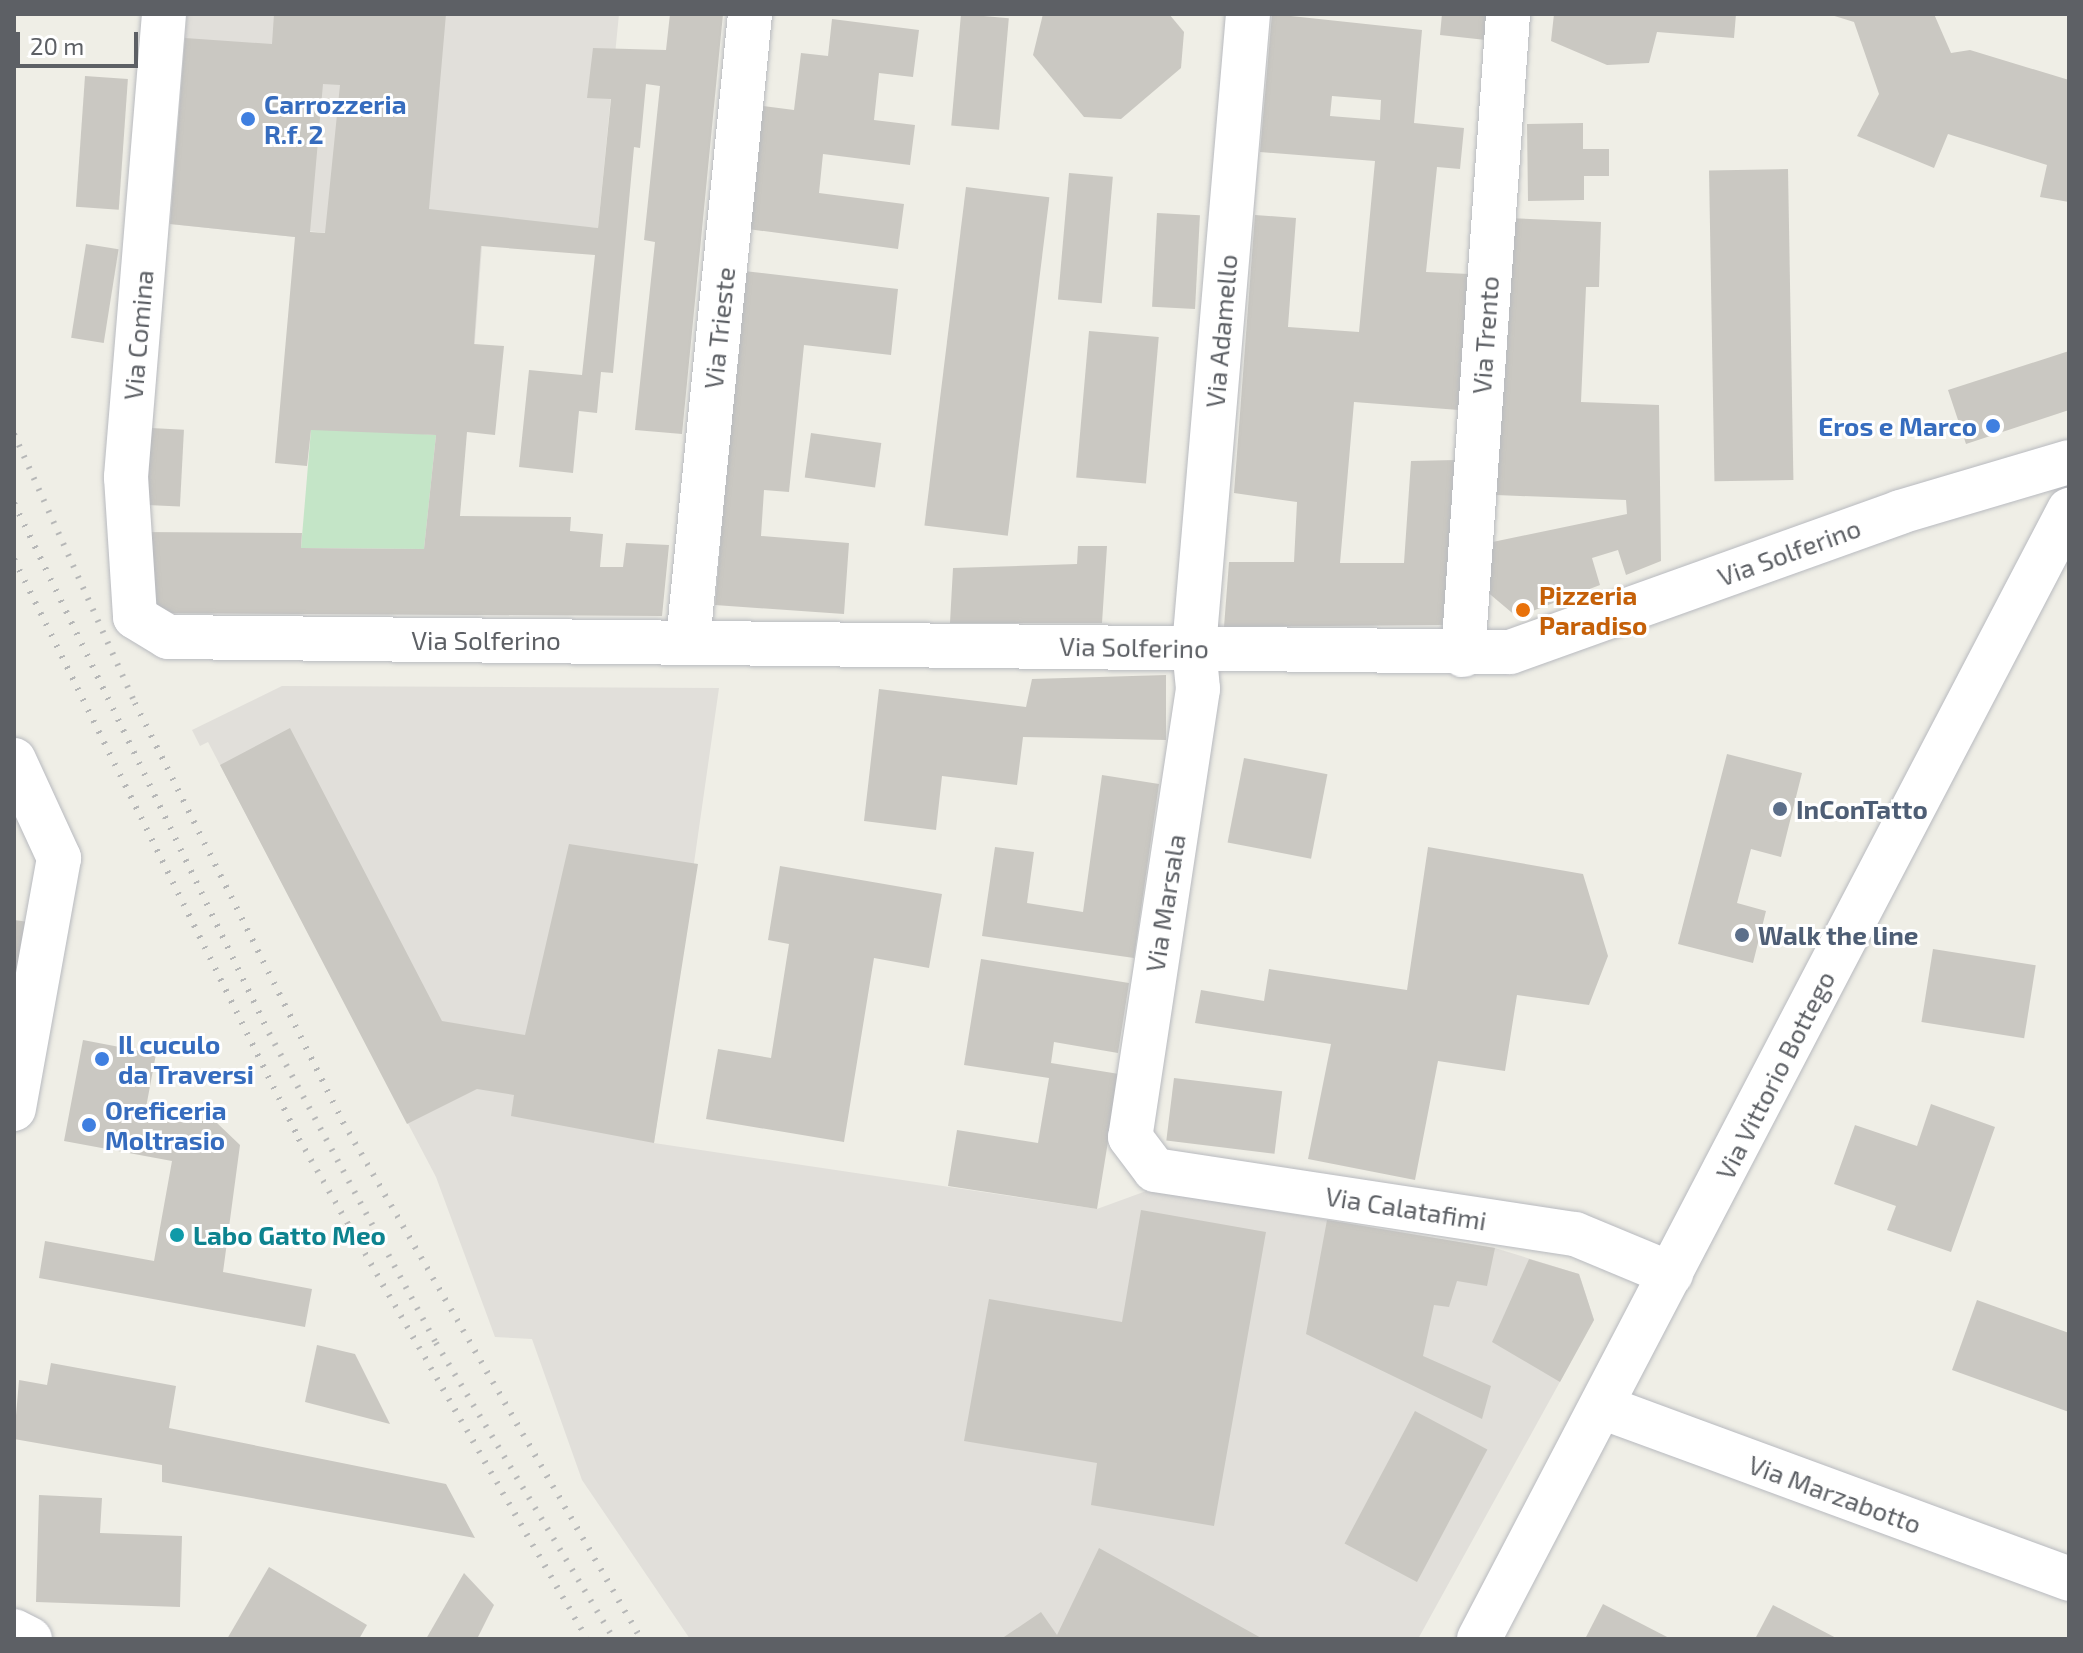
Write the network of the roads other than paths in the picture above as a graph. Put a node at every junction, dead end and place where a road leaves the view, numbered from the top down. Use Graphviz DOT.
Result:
graph roads {
  1 [pos="164,14"];
  2 [pos="750,14"];
  3 [pos="1248,14"];
  4 [pos="1508,14"];
  5 [pos="2069,462"];
  6 [pos="2069,510"];
  7 [pos="168,637"];
  8 [pos="688,641"];
  9 [pos="1194,648"];
  10 [pos="1463,655"];
  11 [pos="14,760"];
  12 [pos="14,1109"];
  13 [pos="1139,1156"];
  14 [pos="1671,1274"];
  15 [pos="1602,1407"];
  16 [pos="2069,1579"];
  17 [pos="14,1631"];
  18 [pos="30,1639"];
  19 [pos="1479,1639"];
  1 -- 7 [label="street, Via Comina"];
  2 -- 8 [label="street, Via Trieste"];
  3 -- 9 [label="street, Via Adamello"];
  4 -- 10 [label="street, Via Trento"];
  5 -- 10 [label="street, Via Solferino"];
  6 -- 14 [label="street, Via Vittorio Bottego"];
  7 -- 8 [label="street, Via Solferino"];
  8 -- 9 [label="street, Via Solferino"];
  9 -- 10 [label="street, Via Solferino"];
  9 -- 13 [label="street, Via Marsala"];
  11 -- 12 [label="street"];
  13 -- 14 [label="street, Via Calatafimi"];
  14 -- 15 [label="street, Via Vittorio Bottego"];
  15 -- 16 [label="street, Via Marzabotto"];
  15 -- 19 [label="street, Via Vittorio Bottego"];
  17 -- 18 [label="street"];
}
